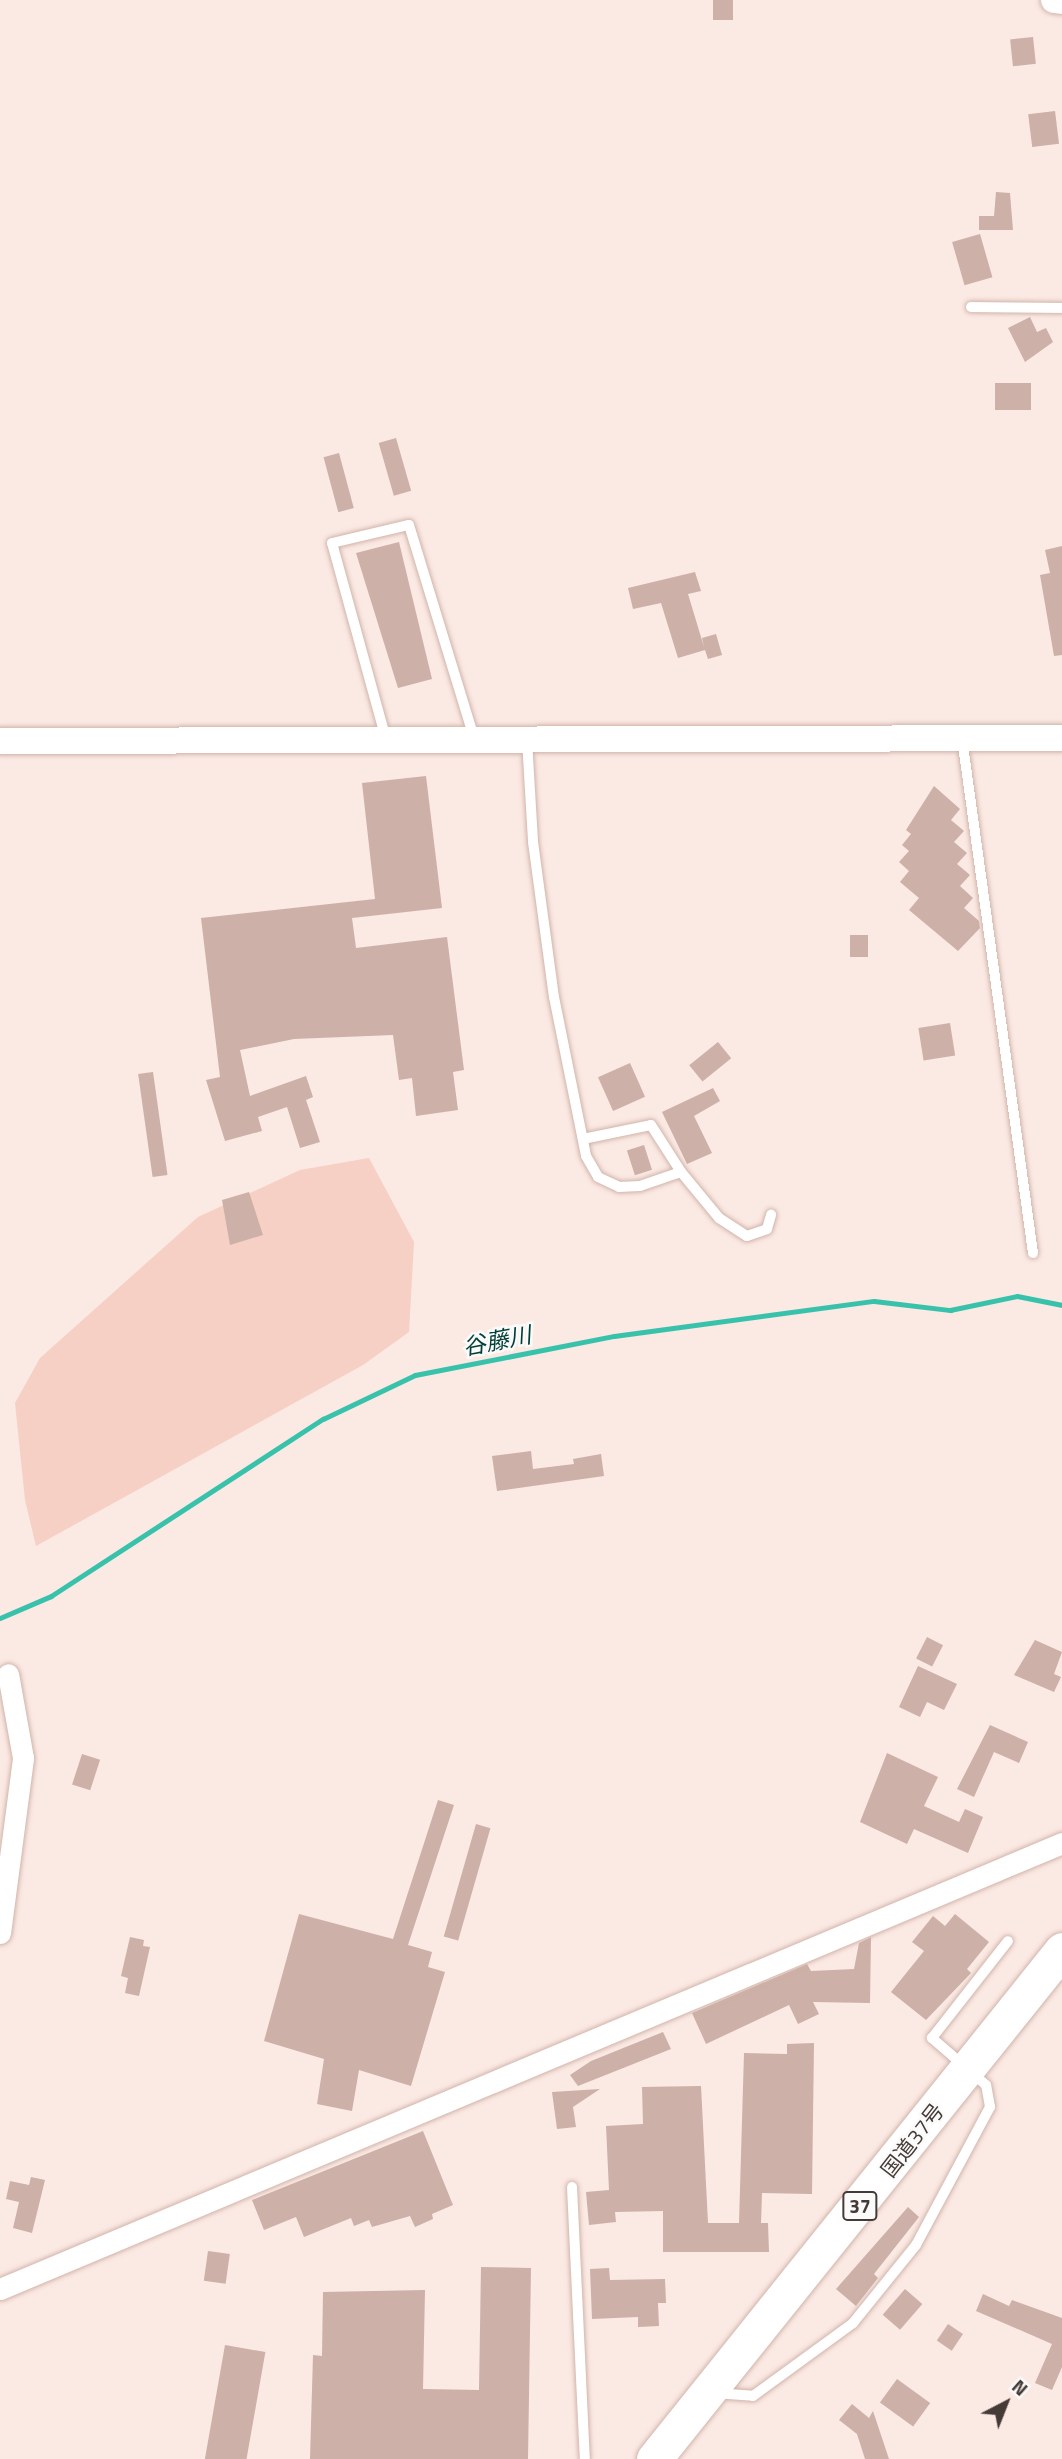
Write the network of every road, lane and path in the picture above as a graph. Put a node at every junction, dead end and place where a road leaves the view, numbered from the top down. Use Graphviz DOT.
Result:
graph roads {
  1 [pos="1054,0"];
  2 [pos="1062,1"];
  3 [pos="971,307"];
  4 [pos="1062,308"];
  5 [pos="474,738"];
  6 [pos="527,738"];
  7 [pos="962,738"];
  8 [pos="1062,738"];
  9 [pos="386,739"];
  10 [pos="0,741"];
  11 [pos="583,1139"];
  12 [pos="681,1172"];
  13 [pos="771,1215"];
  14 [pos="1033,1254"];
  15 [pos="8,1674"];
  16 [pos="1062,1843"];
  17 [pos="0,1933"];
  18 [pos="1008,1941"];
  19 [pos="1062,1950"];
  20 [pos="967,2070"];
  21 [pos="572,2187"];
  22 [pos="0,2289"];
  23 [pos="708,2393"];
  24 [pos="585,2459"];
  25 [pos="654,2459"];
  1 -- 2 [label="street"];
  3 -- 4 [label="lane"];
  5 -- 6 [label="street"];
  5 -- 9 [label="street"];
  5 -- 9 [label="lane"];
  6 -- 7 [label="street"];
  6 -- 11 [label="lane"];
  7 -- 8 [label="street"];
  7 -- 14 [label="lane"];
  9 -- 10 [label="street"];
  11 -- 12 [label="lane"];
  11 -- 12 [label="lane"];
  12 -- 13 [label="lane"];
  15 -- 17 [label="street"];
  16 -- 22 [label="street"];
  18 -- 20 [label="lane"];
  19 -- 20 [label="highway, 国道37号 / 37"];
  20 -- 23 [label="highway, 国道37号 / 37"];
  20 -- 23 [label="lane"];
  21 -- 24 [label="lane"];
  23 -- 25 [label="highway, 国道37号 / 37"];
}
